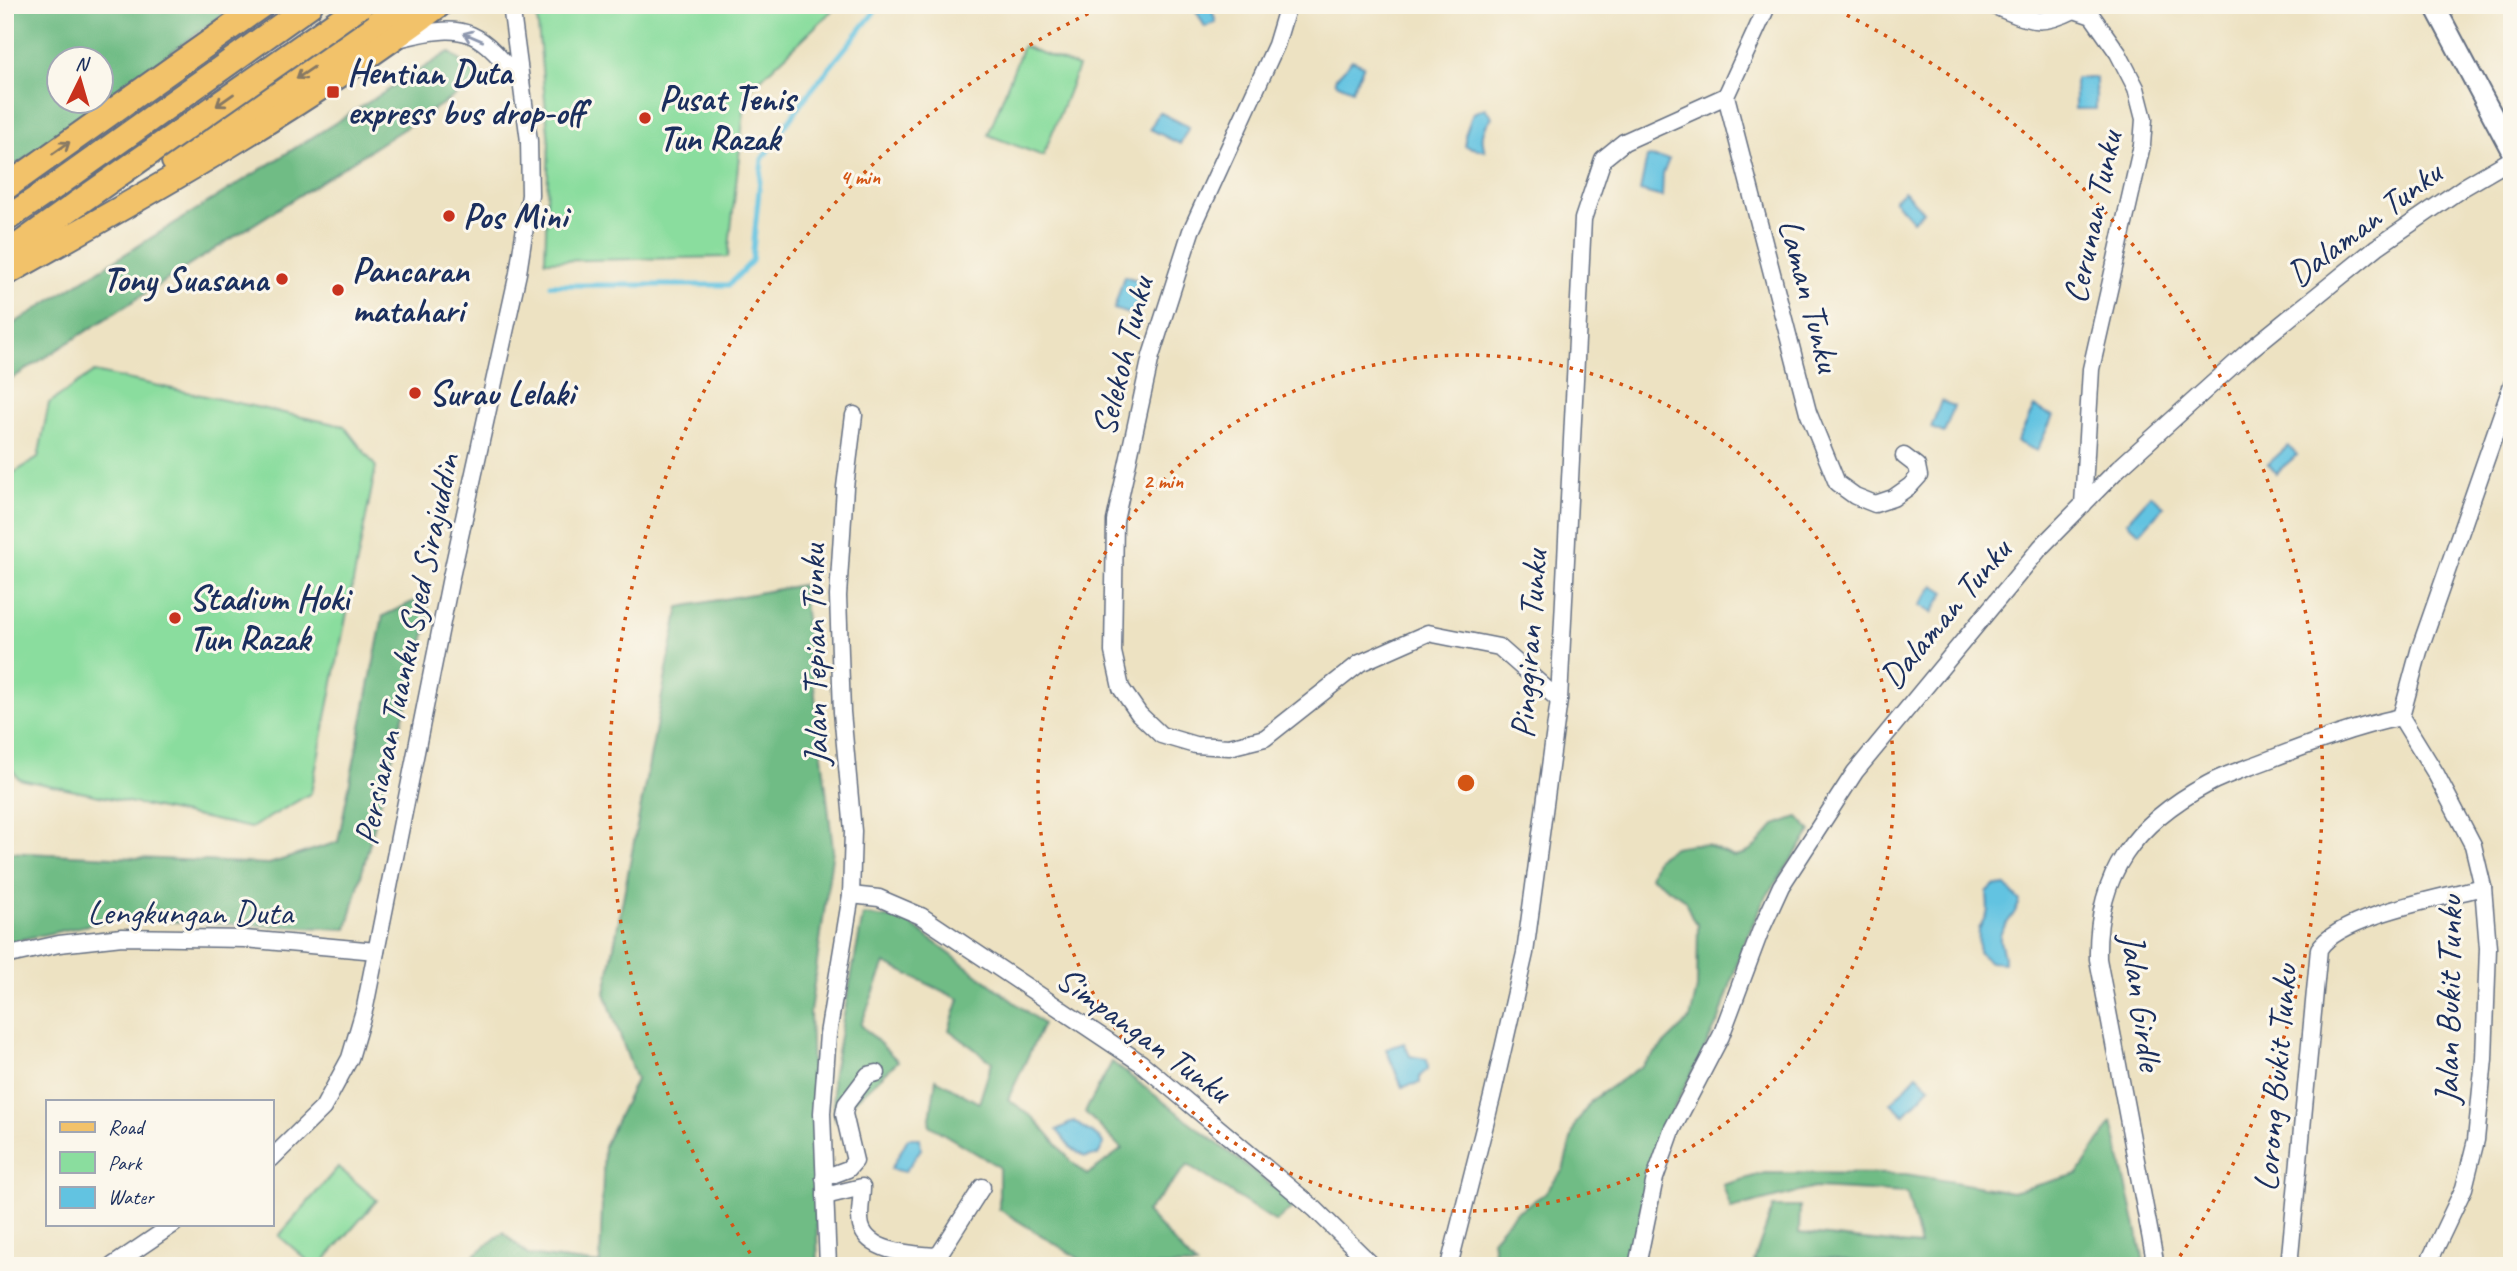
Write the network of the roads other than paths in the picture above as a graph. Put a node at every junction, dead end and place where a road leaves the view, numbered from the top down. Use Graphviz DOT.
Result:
graph roads {
  1 [pos="262,5"];
  2 [pos="310,5"];
  3 [pos="360,5"];
  4 [pos="401,5"];
  5 [pos="439,5"];
  6 [pos="511,5"];
  7 [pos="1289,5"];
  8 [pos="1765,5"];
  9 [pos="2434,5"];
  10 [pos="1994,6"];
  11 [pos="392,41"];
  12 [pos="344,47"];
  13 [pos="521,83"];
  14 [pos="1726,96"];
  15 [pos="2509,142"];
  16 [pos="2512,159"];
  17 [pos="5,188"];
  18 [pos="5,220"];
  19 [pos="7,267"];
  20 [pos="2512,385"];
  21 [pos="854,415"];
  22 [pos="1904,456"];
  23 [pos="2083,505"];
  24 [pos="1559,700"];
  25 [pos="2401,717"];
  26 [pos="2483,887"];
  27 [pos="851,895"];
  28 [pos="376,950"];
  29 [pos="5,956"];
  30 [pos="877,1073"];
  31 [pos="273,1157"];
  32 [pos="855,1161"];
  33 [pos="824,1178"];
  34 [pos="862,1187"];
  35 [pos="982,1187"];
  36 [pos="825,1196"];
  37 [pos="171,1226"];
  38 [pos="112,1266"];
  39 [pos="828,1266"];
  40 [pos="1373,1266"];
  41 [pos="1449,1266"];
  42 [pos="1637,1266"];
  43 [pos="2155,1266"];
  44 [pos="2289,1266"];
  45 [pos="2427,1266"];
  17 -- 1 [label="main road, one-way"];
  2 -- 18 [label="main road"];
  3 -- 12 [label="main road"];
  3 -- 19 [label="main road, one-way, bridge"];
  4 -- 12 [label="main road"];
  5 -- 11 [label="main road"];
  6 -- 13 [label="street, Persiaran Tuanku Syed Sirajuddin"];
  7 -- 24 [label="street, Selekoh Tunku"];
  8 -- 14 [label="street"];
  9 -- 15 [label="street"];
  10 -- 23 [label="street, Cerunan Tunku"];
  13 -- 11 [label="street, one-way"];
  11 -- 19 [label="main road"];
  12 -- 19 [label="main road, one-way"];
  13 -- 28 [label="street, Persiaran Tuanku Syed Sirajuddin"];
  14 -- 22 [label="street, Laman Tunku"];
  14 -- 24 [label="street, Pinggiran Tunku"];
  16 -- 23 [label="street, Dalaman Tunku"];
  20 -- 25 [label="street"];
  21 -- 27 [label="street, Jalan Tepian Tunku"];
  23 -- 42 [label="street, Dalaman Tunku"];
  24 -- 41 [label="street, Pinggiran Tunku"];
  25 -- 26 [label="street, Jalan Bukit Tunku"];
  25 -- 43 [label="street, Jalan Girdle"];
  26 -- 44 [label="street, Lorong Bukit Tunku"];
  26 -- 45 [label="street, Jalan Bukit Tunku"];
  27 -- 33 [label="street, Jalan Tepian Tunku"];
  27 -- 40 [label="street, Simpangan Tunku"];
  28 -- 29 [label="street, Lengkungan Duta"];
  28 -- 31 [label="street, Persiaran Tuanku Syed Sirajuddin"];
  30 -- 32 [label="street"];
  32 -- 33 [label="street"];
  32 -- 34 [label="street"];
  33 -- 36 [label="street, Jalan Tepian Tunku"];
  34 -- 35 [label="street"];
  34 -- 36 [label="street"];
  36 -- 39 [label="street, Jalan Tepian Tunku"];
  37 -- 38 [label="street"];
}
